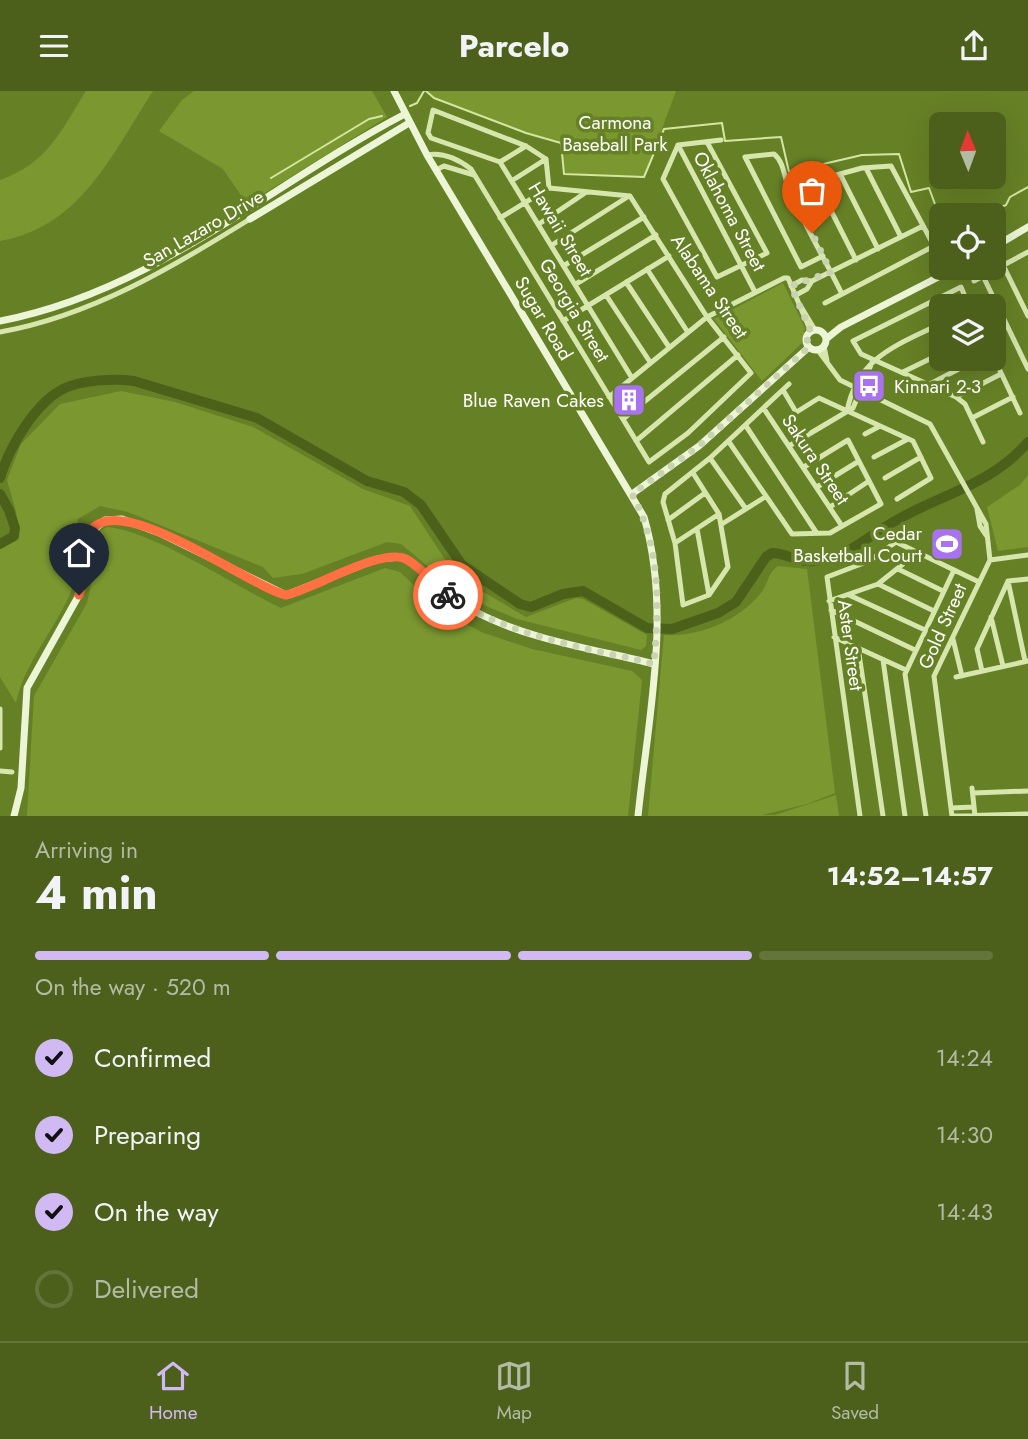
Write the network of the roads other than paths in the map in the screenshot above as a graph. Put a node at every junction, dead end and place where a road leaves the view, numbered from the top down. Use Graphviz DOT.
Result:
graph roads {
  1 [pos="394,91"];
  2 [pos="405,114"];
  3 [pos="409,123"];
  4 [pos="721,140"];
  5 [pos="707,142"];
  6 [pos="677,145"];
  7 [pos="526,146"];
  8 [pos="427,155"];
  9 [pos="546,159"];
  10 [pos="459,162"];
  11 [pos="500,162"];
  12 [pos="866,168"];
  13 [pos="436,170"];
  14 [pos="457,170"];
  15 [pos="841,174"];
  16 [pos="474,175"];
  17 [pos="513,180"];
  18 [pos="816,181"];
  19 [pos="549,188"];
  20 [pos="789,188"];
  21 [pos="585,193"];
  22 [pos="630,195"];
  23 [pos="526,202"];
  24 [pos="644,217"];
  25 [pos="500,218"];
  26 [pos="250,219"];
  27 [pos="540,224"];
  28 [pos="923,226"];
  29 [pos="1028,227"];
  30 [pos="656,235"];
  31 [pos="901,237"];
  32 [pos="1006,240"];
  33 [pos="552,245"];
  34 [pos="878,249"];
  35 [pos="1026,253"];
  36 [pos="669,256"];
  37 [pos="823,256"];
  38 [pos="856,260"];
  39 [pos="1028,261"];
  40 [pos="1006,263"];
  41 [pos="565,265"];
  42 [pos="742,265"];
  43 [pos="647,269"];
  44 [pos="1006,271"];
  45 [pos="831,272"];
  46 [pos="933,280"];
  47 [pos="985,280"];
  48 [pos="812,281"];
  49 [pos="626,282"];
  50 [pos="576,285"];
  51 [pos="791,286"];
  52 [pos="755,292"];
  53 [pos="947,294"];
  54 [pos="964,294"];
  55 [pos="606,295"];
  56 [pos="796,295"];
  57 [pos="842,295"];
  58 [pos="825,303"];
  59 [pos="929,303"];
  60 [pos="589,306"];
  61 [pos="1028,316"];
  62 [pos="707,317"];
  63 [pos="0,321"];
  64 [pos="563,321"];
  65 [pos="929,330"];
  66 [pos="687,331"];
  67 [pos="813,331"];
  68 [pos="0,332"];
  69 [pos="723,337"];
  70 [pos="820,343"];
  71 [pos="669,347"];
  72 [pos="738,355"];
  73 [pos="929,359"];
  74 [pos="873,360"];
  75 [pos="650,362"];
  76 [pos="1028,369"];
  77 [pos="955,371"];
  78 [pos="1000,371"];
  79 [pos="903,372"];
  80 [pos="1001,374"];
  81 [pos="632,378"];
  82 [pos="789,384"];
  83 [pos="928,385"];
  84 [pos="859,389"];
  85 [pos="783,390"];
  86 [pos="610,397"];
  87 [pos="956,397"];
  88 [pos="1013,397"];
  89 [pos="764,409"];
  90 [pos="847,411"];
  91 [pos="796,412"];
  92 [pos="1020,413"];
  93 [pos="787,418"];
  94 [pos="972,418"];
  95 [pos="624,419"];
  96 [pos="746,426"];
  97 [pos="880,426"];
  98 [pos="865,434"];
  99 [pos="908,439"];
  100 [pos="636,441"];
  101 [pos="729,442"];
  102 [pos="983,442"];
  103 [pos="789,446"];
  104 [pos="874,457"];
  105 [pos="921,457"];
  106 [pos="710,458"];
  107 [pos="859,461"];
  108 [pos="649,462"];
  109 [pos="804,467"];
  110 [pos="693,473"];
  111 [pos="885,478"];
  112 [pos="869,481"];
  113 [pos="817,487"];
  114 [pos="705,493"];
  115 [pos="632,494"];
  116 [pos="765,497"];
  117 [pos="897,499"];
  118 [pos="830,507"];
  119 [pos="746,509"];
  120 [pos="719,514"];
  121 [pos="668,520"];
  122 [pos="722,524"];
  123 [pos="842,526"];
  124 [pos="697,529"];
  125 [pos="816,532"];
  126 [pos="675,543"];
  127 [pos="918,552"];
  128 [pos="1028,555"];
  129 [pos="990,560"];
  130 [pos="898,569"];
  131 [pos="954,570"];
  132 [pos="1028,579"];
  133 [pos="1008,581"];
  134 [pos="979,582"];
  135 [pos="878,584"];
  136 [pos="943,591"];
  137 [pos="709,595"];
  138 [pos="849,595"];
  139 [pos="829,601"];
  140 [pos="831,610"];
  141 [pos="934,611"];
  142 [pos="991,617"];
  143 [pos="925,630"];
  144 [pos="834,636"];
  145 [pos="953,639"];
  146 [pos="858,647"];
  147 [pos="915,650"];
  148 [pos="883,660"];
  149 [pos="1026,661"];
  150 [pos="654,664"];
  151 [pos="1003,667"];
  152 [pos="906,670"];
  153 [pos="982,671"];
  154 [pos="0,709"];
  155 [pos="0,748"];
  156 [pos="0,771"];
  157 [pos="12,772"];
  158 [pos="1028,791"];
  159 [pos="974,807"];
  160 [pos="951,809"];
  161 [pos="1028,814"];
  162 [pos="996,815"];
  163 [pos="1017,815"];
  164 [pos="14,816"];
  165 [pos="638,816"];
  166 [pos="860,816"];
  167 [pos="883,816"];
  168 [pos="905,816"];
  169 [pos="926,816"];
  170 [pos="953,816"];
  171 [pos="975,816"];
  1 -- 2 [label="main road, Sugar Road"];
  2 -- 3 [label="main road, Sugar Road"];
  2 -- 63 [label="main road, San Lazaro Drive"];
  3 -- 8 [label="main road, Sugar Road"];
  3 -- 26 [label="main road, San Lazaro Drive"];
  4 -- 5 [label="street"];
  5 -- 6 [label="street"];
  5 -- 42 [label="street"];
  6 -- 42 [label="street, Oklahoma Street"];
  6 -- 42 [label="street"];
  7 -- 9 [label="street"];
  7 -- 11 [label="street"];
  7 -- 11 [label="street"];
  8 -- 10 [label="street"];
  8 -- 13 [label="main road, Sugar Road"];
  9 -- 17 [label="street"];
  9 -- 19 [label="street"];
  10 -- 14 [label="street"];
  10 -- 16 [label="street, Georgia Street"];
  11 -- 17 [label="street, Hawaii Street"];
  12 -- 15 [label="street"];
  12 -- 28 [label="street"];
  12 -- 31 [label="street"];
  13 -- 14 [label="street"];
  13 -- 115 [label="main road, Sugar Road"];
  14 -- 16 [label="street"];
  15 -- 18 [label="street"];
  15 -- 34 [label="street"];
  16 -- 25 [label="street, Georgia Street"];
  17 -- 23 [label="street, Hawaii Street"];
  18 -- 20 [label="street"];
  18 -- 38 [label="street"];
  19 -- 21 [label="street"];
  19 -- 23 [label="street"];
  20 -- 37 [label="street"];
  20 -- 37 [label="street"];
  21 -- 22 [label="street"];
  21 -- 27 [label="street"];
  22 -- 24 [label="street, Alabama Street"];
  22 -- 33 [label="street"];
  23 -- 25 [label="street"];
  23 -- 27 [label="street, Hawaii Street"];
  24 -- 30 [label="street, Alabama Street"];
  24 -- 41 [label="street"];
  25 -- 64 [label="street, Georgia Street"];
  26 -- 68 [label="street, San Lazaro Drive"];
  27 -- 33 [label="street, Hawaii Street"];
  28 -- 31 [label="street"];
  28 -- 57 [label="street"];
  29 -- 32 [label="main road"];
  30 -- 36 [label="street, Alabama Street"];
  30 -- 50 [label="street"];
  31 -- 34 [label="street"];
  33 -- 41 [label="street, Hawaii Street"];
  34 -- 38 [label="street"];
  35 -- 39 [label="street"];
  35 -- 40 [label="street"];
  36 -- 43 [label="street"];
  36 -- 62 [label="street, Alabama Street"];
  37 -- 45 [label="street"];
  38 -- 45 [label="street"];
  41 -- 50 [label="street, Hawaii Street"];
  42 -- 52 [label="street, Oklahoma Street"];
  43 -- 49 [label="street"];
  43 -- 66 [label="street"];
  44 -- 61 [label="street"];
  45 -- 48 [label="street"];
  45 -- 57 [label="street"];
  46 -- 70 [label="main road"];
  47 -- 76 [label="street"];
  48 -- 51 [label="street"];
  48 -- 56 [label="street"];
  49 -- 55 [label="street"];
  49 -- 71 [label="street"];
  50 -- 60 [label="street, Hawaii Street"];
  51 -- 52 [label="street"];
  51 -- 56 [label="street"];
  52 -- 62 [label="street"];
  53 -- 54 [label="street"];
  55 -- 60 [label="street"];
  55 -- 75 [label="street"];
  56 -- 67 [label="street"];
  57 -- 58 [label="street"];
  59 -- 74 [label="street"];
  60 -- 64 [label="street"];
  60 -- 81 [label="street, Hawaii Street"];
  62 -- 66 [label="street"];
  62 -- 69 [label="street, Alabama Street"];
  64 -- 86 [label="street, Georgia Street"];
  65 -- 74 [label="street"];
  66 -- 71 [label="street"];
  67 -- 70 [label="main road"];
  67 -- 70 [label="main road"];
  69 -- 72 [label="street, Alabama Street"];
  69 -- 95 [label="street"];
  70 -- 84 [label="street"];
  70 -- 115 [label="main road"];
  71 -- 75 [label="street"];
  72 -- 100 [label="street"];
  72 -- 108 [label="street, Alabama Street"];
  73 -- 79 [label="street"];
  74 -- 79 [label="street"];
  74 -- 84 [label="street"];
  75 -- 81 [label="street"];
  77 -- 83 [label="street"];
  78 -- 80 [label="street"];
  79 -- 83 [label="street"];
  80 -- 87 [label="street"];
  80 -- 88 [label="street"];
  81 -- 86 [label="street"];
  82 -- 85 [label="street"];
  83 -- 87 [label="street"];
  84 -- 90 [label="street"];
  84 -- 129 [label="street"];
  85 -- 89 [label="street"];
  85 -- 91 [label="street"];
  86 -- 95 [label="street, Georgia Street"];
  87 -- 94 [label="street"];
  88 -- 92 [label="street"];
  88 -- 94 [label="street"];
  89 -- 96 [label="street"];
  89 -- 103 [label="street, Sakura Street"];
  90 -- 91 [label="street"];
  90 -- 97 [label="street"];
  90 -- 103 [label="street"];
  91 -- 93 [label="street"];
  94 -- 102 [label="street"];
  95 -- 100 [label="street, Georgia Street"];
  96 -- 101 [label="street"];
  96 -- 125 [label="street"];
  97 -- 98 [label="street"];
  97 -- 99 [label="street"];
  99 -- 104 [label="street"];
  99 -- 105 [label="street"];
  100 -- 108 [label="street, Georgia Street"];
  101 -- 106 [label="street"];
  101 -- 116 [label="street"];
  103 -- 109 [label="street, Sakura Street"];
  105 -- 111 [label="street"];
  105 -- 117 [label="street"];
  106 -- 110 [label="street"];
  106 -- 119 [label="street"];
  107 -- 109 [label="street"];
  107 -- 112 [label="street"];
  107 -- 113 [label="street"];
  109 -- 113 [label="street, Sakura Street"];
  110 -- 114 [label="street"];
  110 -- 121 [label="street"];
  112 -- 118 [label="street"];
  112 -- 123 [label="street"];
  113 -- 118 [label="street, Sakura Street"];
  114 -- 120 [label="street"];
  114 -- 121 [label="street"];
  115 -- 150 [label="main road, Sugar Road"];
  116 -- 119 [label="street"];
  116 -- 125 [label="street"];
  118 -- 123 [label="street, Sakura Street"];
  119 -- 122 [label="street"];
  120 -- 122 [label="street"];
  120 -- 124 [label="street"];
  121 -- 126 [label="street"];
  122 -- 137 [label="street"];
  123 -- 125 [label="street"];
  124 -- 126 [label="street"];
  124 -- 137 [label="street"];
  126 -- 137 [label="street"];
  127 -- 130 [label="street"];
  127 -- 131 [label="street, Aster Street"];
  127 -- 139 [label="street, Aster Street"];
  128 -- 129 [label="street"];
  129 -- 134 [label="street, Gold Street"];
  130 -- 135 [label="street"];
  130 -- 136 [label="street"];
  131 -- 134 [label="street, Aster Street"];
  131 -- 136 [label="street"];
  132 -- 133 [label="street"];
  133 -- 142 [label="street"];
  133 -- 149 [label="street"];
  134 -- 145 [label="street, Gold Street"];
  135 -- 138 [label="street"];
  135 -- 141 [label="street"];
  136 -- 141 [label="street"];
  138 -- 139 [label="street"];
  138 -- 143 [label="street"];
  139 -- 140 [label="street, Aster Street"];
  140 -- 144 [label="street, Aster Street"];
  140 -- 147 [label="street"];
  141 -- 143 [label="street"];
  142 -- 151 [label="street"];
  142 -- 153 [label="street"];
  143 -- 147 [label="street"];
  144 -- 146 [label="street"];
  144 -- 166 [label="street, Aster Street"];
  145 -- 153 [label="street"];
  145 -- 160 [label="street, Gold Street"];
  146 -- 148 [label="street"];
  146 -- 167 [label="street"];
  147 -- 152 [label="street"];
  148 -- 152 [label="street"];
  148 -- 168 [label="street"];
  149 -- 151 [label="street"];
  150 -- 164 [label="main road"];
  150 -- 165 [label="main road, Sugar Road"];
  151 -- 153 [label="street"];
  152 -- 169 [label="street"];
  154 -- 155 [label="street"];
  156 -- 157 [label="street"];
  158 -- 159 [label="street"];
  159 -- 160 [label="street"];
  159 -- 171 [label="street"];
  160 -- 170 [label="street, Gold Street"];
  161 -- 163 [label="street"];
  162 -- 163 [label="street"];
  162 -- 171 [label="street"];
  170 -- 171 [label="street"];
}
